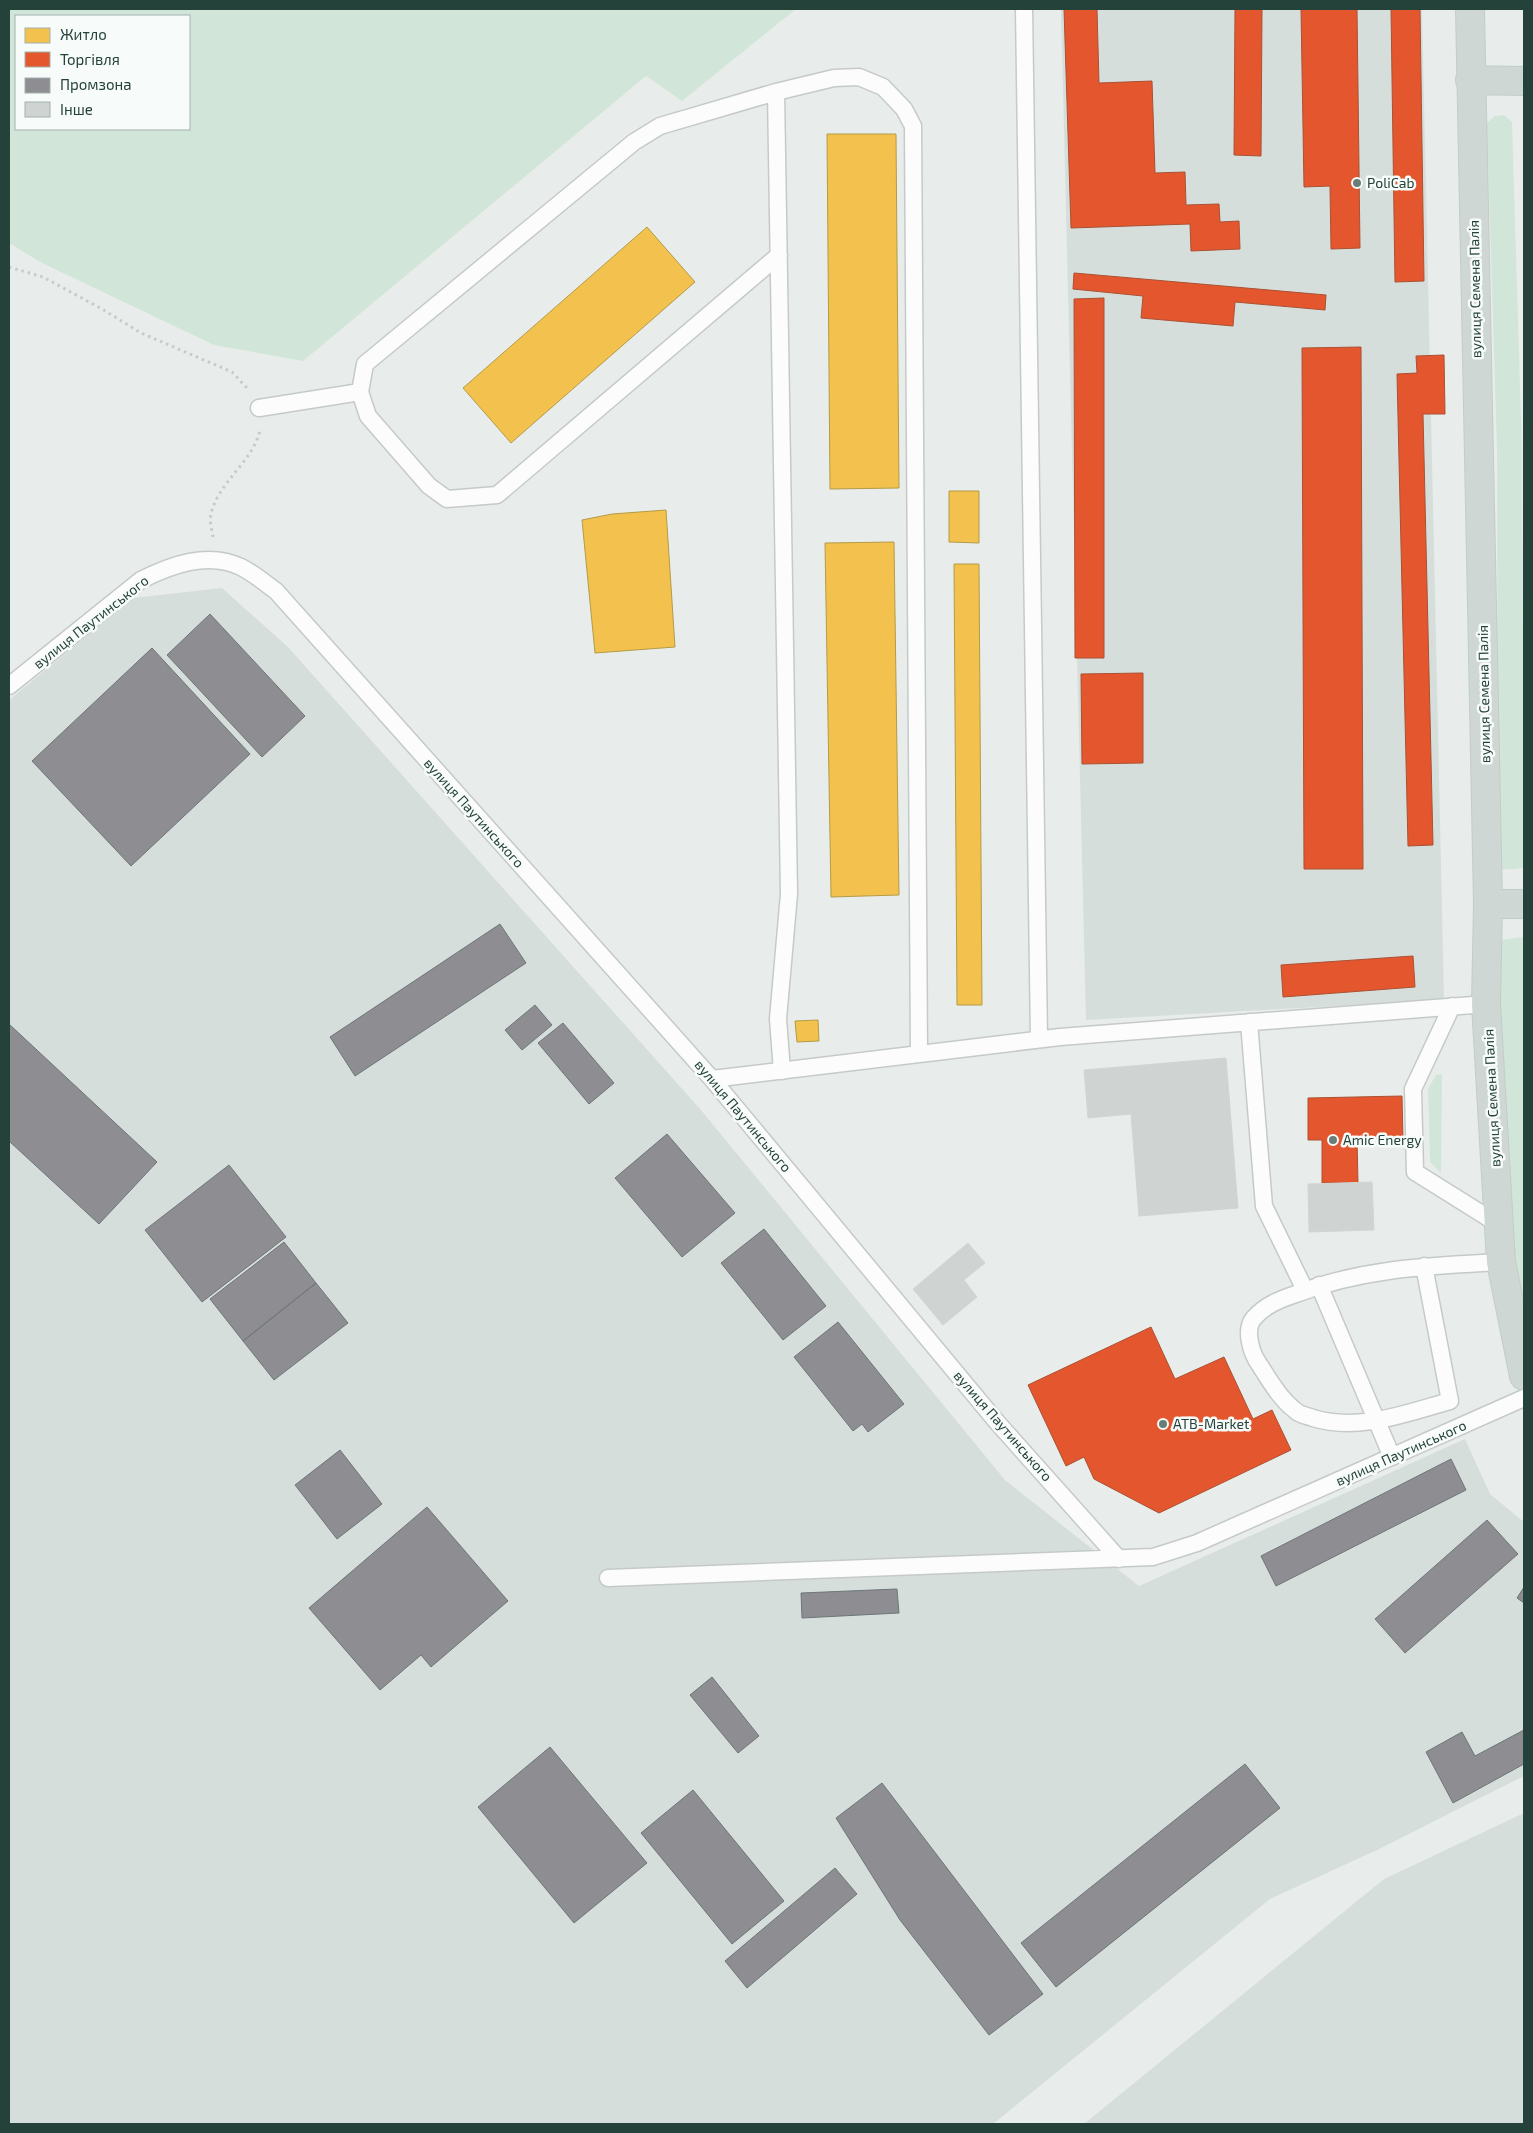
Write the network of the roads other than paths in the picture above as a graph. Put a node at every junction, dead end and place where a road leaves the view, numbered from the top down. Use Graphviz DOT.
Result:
graph roads {
  1 [pos="1024,9"];
  2 [pos="1470,9"];
  3 [pos="1470,80"];
  4 [pos="1524,81"];
  5 [pos="776,92"];
  6 [pos="779,255"];
  7 [pos="360,392"];
  8 [pos="259,408"];
  9 [pos="9,686"];
  10 [pos="1488,904"];
  11 [pos="1524,904"];
  12 [pos="1486,1004"];
  13 [pos="1452,1006"];
  14 [pos="1249,1022"];
  15 [pos="1039,1039"];
  16 [pos="919,1054"];
  17 [pos="782,1071"];
  18 [pos="712,1079"];
  19 [pos="1498,1224"];
  20 [pos="1501,1262"];
  21 [pos="1424,1266"];
  22 [pos="1312,1288"];
  23 [pos="1524,1376"];
  24 [pos="1524,1398"];
  25 [pos="1376,1422"];
  26 [pos="1392,1457"];
  27 [pos="1119,1559"];
  28 [pos="608,1578"];
  1 -- 15 [label="lane"];
  2 -- 3 [label="main road, вулиця Семена Палія"];
  3 -- 4 [label="main road"];
  3 -- 10 [label="main road, вулиця Семена Палія"];
  5 -- 6 [label="lane"];
  5 -- 7 [label="lane"];
  5 -- 16 [label="lane"];
  6 -- 7 [label="lane"];
  6 -- 17 [label="lane"];
  7 -- 8 [label="lane"];
  9 -- 18 [label="lane, вулиця Паутинського"];
  10 -- 11 [label="main road"];
  10 -- 12 [label="main road, вулиця Семена Палія"];
  12 -- 13 [label="lane"];
  12 -- 19 [label="main road, вулиця Семена Палія"];
  13 -- 14 [label="lane"];
  13 -- 19 [label="lane"];
  14 -- 15 [label="lane"];
  14 -- 22 [label="lane"];
  15 -- 16 [label="lane"];
  16 -- 17 [label="lane"];
  17 -- 18 [label="lane"];
  18 -- 27 [label="lane, вулиця Паутинського"];
  19 -- 20 [label="main road, вулиця Семена Палія"];
  20 -- 21 [label="lane"];
  20 -- 23 [label="main road, вулиця Семена Палія"];
  21 -- 22 [label="lane"];
  21 -- 25 [label="lane"];
  22 -- 25 [label="lane"];
  22 -- 25 [label="lane"];
  24 -- 26 [label="lane, вулиця Паутинського"];
  25 -- 26 [label="lane"];
  26 -- 27 [label="lane, вулиця Паутинського"];
  27 -- 28 [label="lane"];
}
